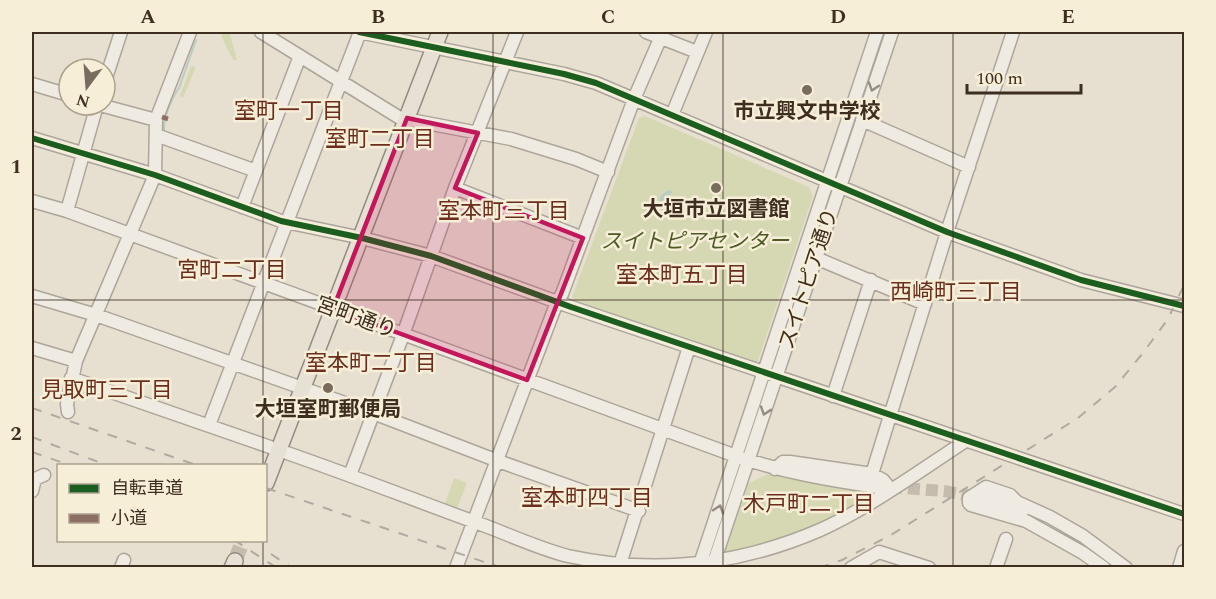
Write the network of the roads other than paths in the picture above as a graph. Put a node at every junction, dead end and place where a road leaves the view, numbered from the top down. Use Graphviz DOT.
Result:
graph roads {
  1 [pos="121,32"];
  2 [pos="190,32"];
  3 [pos="261,32"];
  4 [pos="360,32"];
  5 [pos="440,32"];
  6 [pos="517,32"];
  7 [pos="646,32"];
  8 [pos="706,32"];
  9 [pos="877,32"];
  10 [pos="892,32"];
  11 [pos="1013,32"];
  12 [pos="662,34"];
  13 [pos="435,47"];
  14 [pos="697,52"];
  15 [pos="300,56"];
  16 [pos="113,57"];
  17 [pos="506,61"];
  18 [pos="341,82"];
  19 [pos="32,84"];
  20 [pos="57,91"];
  21 [pos="634,99"];
  22 [pos="117,110"];
  23 [pos="672,115"];
  24 [pos="95,117"];
  25 [pos="407,118"];
  26 [pos="156,120"];
  27 [pos="862,120"];
  28 [pos="478,133"];
  29 [pos="156,135"];
  30 [pos="32,138"];
  31 [pos="84,154"];
  32 [pos="969,167"];
  33 [pos="256,171"];
  34 [pos="608,172"];
  35 [pos="155,175"];
  36 [pos="827,182"];
  37 [pos="839,187"];
  38 [pos="455,188"];
  39 [pos="32,201"];
  40 [pos="242,207"];
  41 [pos="67,211"];
  42 [pos="288,223"];
  43 [pos="947,232"];
  44 [pos="130,234"];
  45 [pos="362,238"];
  46 [pos="583,238"];
  47 [pos="431,256"];
  48 [pos="816,258"];
  49 [pos="871,280"];
  50 [pos="264,284"];
  51 [pos="32,296"];
  52 [pos="557,302"];
  53 [pos="925,304"];
  54 [pos="1185,306"];
  55 [pos="333,309"];
  56 [pos="96,315"];
  57 [pos="403,335"];
  58 [pos="689,347"];
  59 [pos="32,348"];
  60 [pos="76,361"];
  61 [pos="233,364"];
  62 [pos="763,371"];
  63 [pos="777,376"];
  64 [pos="71,378"];
  65 [pos="527,380"];
  66 [pos="303,389"];
  67 [pos="833,396"];
  68 [pos="68,412"];
  69 [pos="373,413"];
  70 [pos="890,415"];
  71 [pos="209,425"];
  72 [pos="664,430"];
  73 [pos="967,440"];
  74 [pos="270,447"];
  75 [pos="287,453"];
  76 [pos="742,458"];
  77 [pos="498,461"];
  78 [pos="775,469"];
  79 [pos="872,474"];
  80 [pos="44,475"];
  81 [pos="350,475"];
  82 [pos="267,480"];
  83 [pos="877,487"];
  84 [pos="891,490"];
  85 [pos="32,491"];
  86 [pos="978,496"];
  87 [pos="639,511"];
  88 [pos="1185,514"];
  89 [pos="473,522"];
  90 [pos="1006,539"];
  91 [pos="1185,551"];
  92 [pos="620,564"];
  93 [pos="709,564"];
  94 [pos="913,565"];
  95 [pos="456,567"];
  96 [pos="851,567"];
  97 [pos="929,567"];
  98 [pos="996,567"];
  99 [pos="1104,567"];
  100 [pos="1115,567"];
  101 [pos="1126,567"];
  102 [pos="1179,567"];
  1 -- 16 [label="street"];
  2 -- 26 [label="street"];
  3 -- 15 [label="street"];
  4 -- 13 [label="street"];
  4 -- 18 [label="street"];
  5 -- 13 [label="main road"];
  6 -- 17 [label="street"];
  7 -- 12 [label="street"];
  8 -- 14 [label="street"];
  9 -- 36 [label="street"];
  10 -- 27 [label="street, スイトピア通り, one-way"];
  11 -- 32 [label="street"];
  12 -- 14 [label="street"];
  12 -- 21 [label="street"];
  13 -- 17 [label="street"];
  13 -- 25 [label="main road"];
  14 -- 23 [label="street"];
  15 -- 18 [label="street"];
  15 -- 33 [label="street"];
  17 -- 21 [label="street"];
  17 -- 28 [label="street"];
  18 -- 25 [label="street"];
  18 -- 42 [label="street"];
  19 -- 20 [label="street"];
  21 -- 23 [label="street"];
  21 -- 34 [label="street"];
  22 -- 26 [label="street"];
  23 -- 36 [label="street"];
  24 -- 31 [label="street"];
  25 -- 28 [label="street"];
  25 -- 45 [label="main road"];
  26 -- 29 [label="street"];
  27 -- 32 [label="street"];
  27 -- 37 [label="street, スイトピア通り"];
  28 -- 34 [label="street"];
  28 -- 38 [label="street"];
  29 -- 33 [label="street"];
  29 -- 35 [label="street"];
  30 -- 31 [label="street"];
  31 -- 35 [label="street"];
  31 -- 41 [label="street"];
  32 -- 43 [label="street"];
  33 -- 40 [label="street"];
  34 -- 46 [label="street"];
  35 -- 40 [label="street"];
  35 -- 44 [label="street"];
  36 -- 37 [label="street"];
  36 -- 62 [label="street"];
  37 -- 43 [label="street"];
  37 -- 48 [label="street, スイトピア通り"];
  38 -- 46 [label="street"];
  38 -- 47 [label="street"];
  39 -- 41 [label="street, 宮町通り"];
  40 -- 42 [label="street"];
  41 -- 44 [label="street, 宮町通り"];
  42 -- 45 [label="street"];
  42 -- 50 [label="street"];
  43 -- 53 [label="street"];
  43 -- 54 [label="street"];
  44 -- 50 [label="street, 宮町通り"];
  44 -- 56 [label="street"];
  45 -- 47 [label="street"];
  45 -- 55 [label="main road"];
  46 -- 52 [label="street"];
  47 -- 52 [label="street"];
  47 -- 57 [label="street"];
  48 -- 49 [label="street"];
  48 -- 63 [label="street, スイトピア通り"];
  49 -- 53 [label="street"];
  49 -- 67 [label="street"];
  50 -- 55 [label="street, 宮町通り"];
  50 -- 61 [label="street"];
  51 -- 56 [label="street"];
  52 -- 58 [label="street"];
  52 -- 65 [label="street"];
  53 -- 70 [label="street"];
  55 -- 57 [label="street, 宮町通り"];
  55 -- 66 [label="main road"];
  56 -- 60 [label="street"];
  56 -- 61 [label="street"];
  57 -- 65 [label="street, 宮町通り"];
  57 -- 69 [label="street"];
  58 -- 62 [label="street"];
  58 -- 72 [label="street"];
  59 -- 60 [label="street"];
  60 -- 64 [label="street"];
  61 -- 66 [label="street"];
  61 -- 71 [label="street"];
  62 -- 63 [label="street"];
  62 -- 76 [label="street"];
  63 -- 67 [label="street"];
  63 -- 76 [label="street, スイトピア通り, one-way"];
  64 -- 68 [label="street"];
  64 -- 71 [label="street"];
  65 -- 72 [label="street, 宮町通り"];
  65 -- 77 [label="street"];
  66 -- 69 [label="street"];
  66 -- 82 [label="main road"];
  67 -- 70 [label="street"];
  69 -- 77 [label="street"];
  69 -- 81 [label="street"];
  70 -- 73 [label="street"];
  70 -- 79 [label="street"];
  71 -- 74 [label="street"];
  72 -- 76 [label="street, 宮町通り"];
  72 -- 87 [label="street"];
  73 -- 84 [label="street"];
  73 -- 88 [label="street"];
  75 -- 81 [label="street"];
  76 -- 78 [label="street, 宮町通り"];
  76 -- 93 [label="street"];
  77 -- 87 [label="street"];
  77 -- 89 [label="street"];
  78 -- 79 [label="street"];
  78 -- 83 [label="street, 宮町通り"];
  79 -- 84 [label="street"];
  80 -- 85 [label="street"];
  81 -- 89 [label="street"];
  84 -- 93 [label="street"];
  86 -- 100 [label="street"];
  87 -- 92 [label="street"];
  89 -- 92 [label="street"];
  89 -- 95 [label="street"];
  90 -- 98 [label="street"];
  91 -- 102 [label="street"];
  92 -- 93 [label="street"];
  94 -- 96 [label="street"];
  94 -- 97 [label="street"];
  99 -- 101 [label="street"];
}
